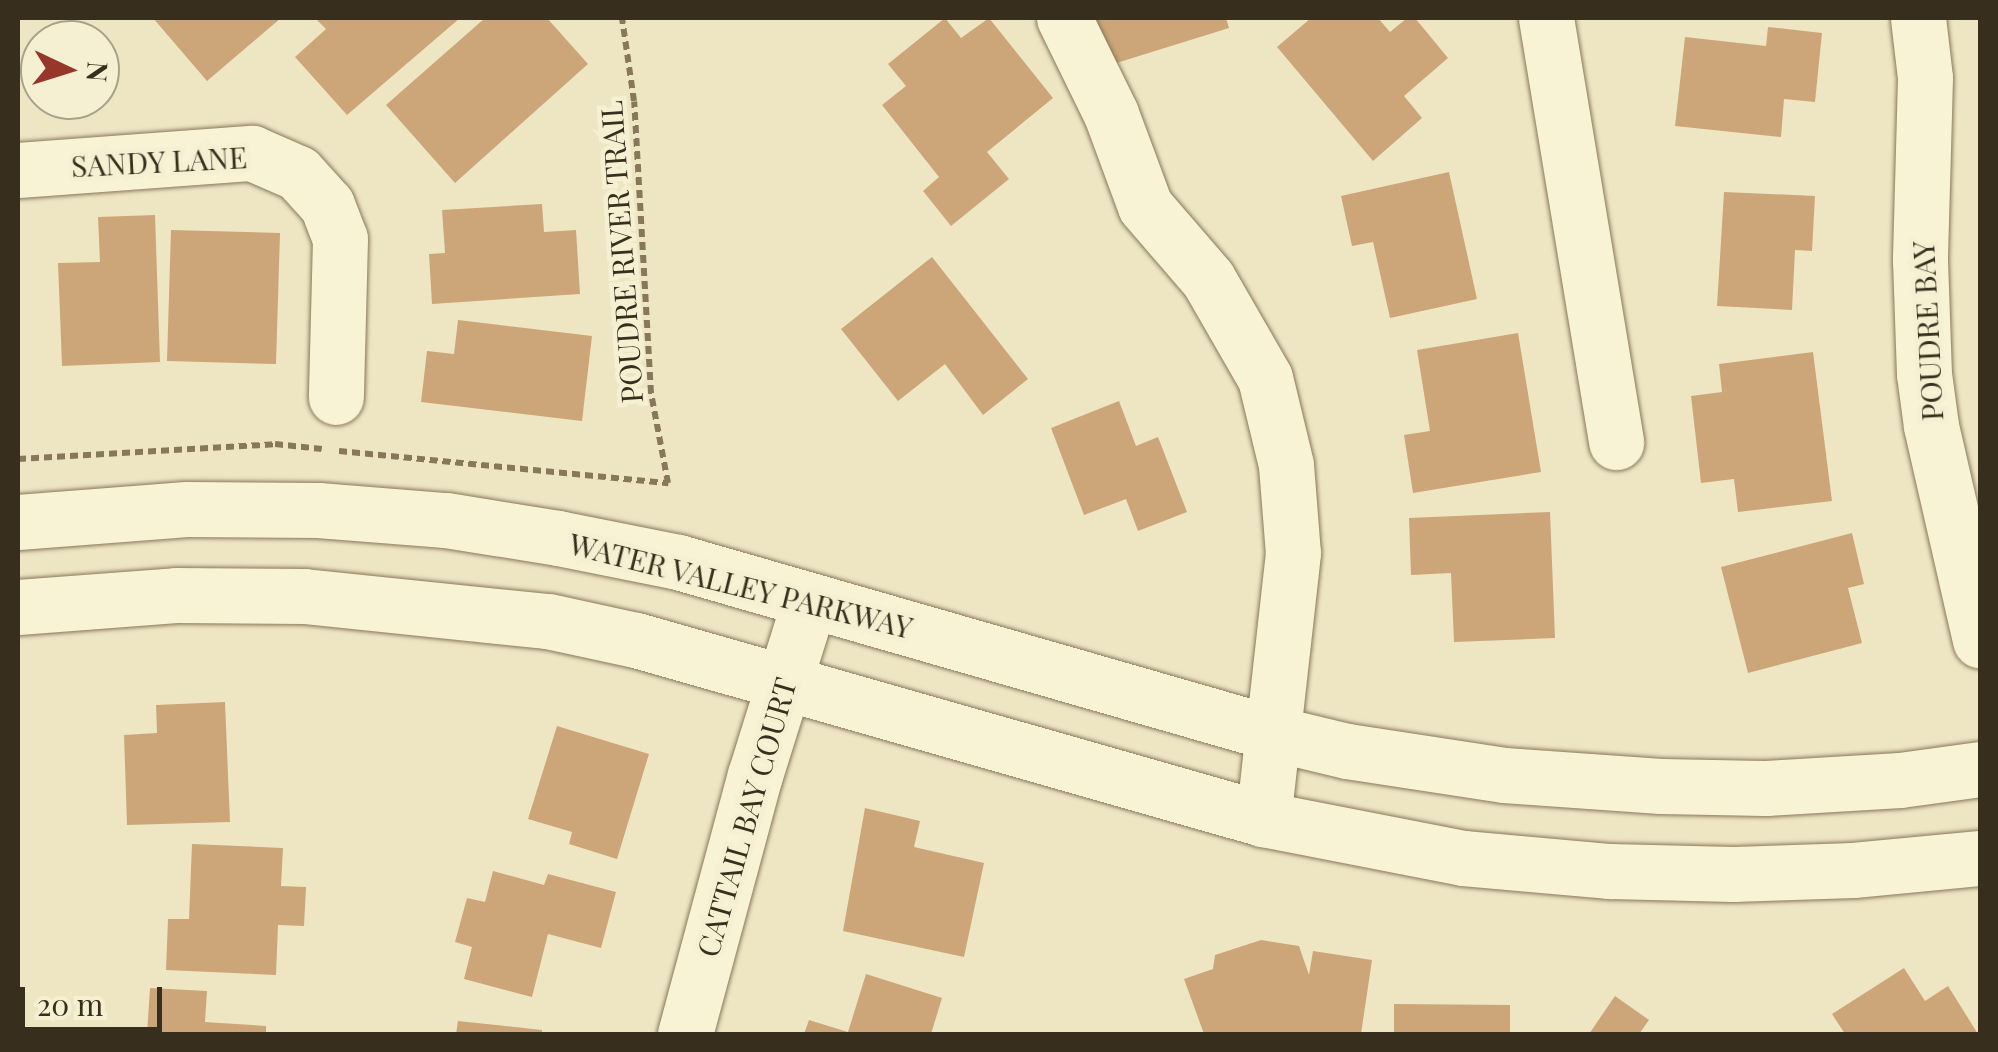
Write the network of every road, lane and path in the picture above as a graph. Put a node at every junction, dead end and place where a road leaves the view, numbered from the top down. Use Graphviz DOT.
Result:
graph roads {
  1 [pos="622,18"];
  2 [pos="1064,18"];
  3 [pos="1546,18"];
  4 [pos="1918,18"];
  5 [pos="18,170"];
  6 [pos="336,397"];
  7 [pos="1616,442"];
  8 [pos="668,483"];
  9 [pos="18,522"];
  10 [pos="810,600"];
  11 [pos="18,607"];
  12 [pos="1980,640"];
  13 [pos="784,684"];
  14 [pos="1272,733"];
  15 [pos="1980,768"];
  16 [pos="1263,819"];
  17 [pos="1980,858"];
  18 [pos="685,1034"];
  1 -- 8 [label="path, POUDRE RIVER TRAIL"];
  2 -- 14 [label="street"];
  3 -- 7 [label="street"];
  4 -- 12 [label="street, POUDRE BAY"];
  5 -- 6 [label="street, SANDY LANE"];
  9 -- 10 [label="street, WATER VALLEY PARKWAY"];
  10 -- 13 [label="street, CATTAIL BAY COURT"];
  10 -- 14 [label="street, WATER VALLEY PARKWAY"];
  11 -- 13 [label="street"];
  13 -- 16 [label="street"];
  13 -- 18 [label="street, CATTAIL BAY COURT"];
  14 -- 15 [label="street, WATER VALLEY PARKWAY"];
  14 -- 16 [label="street"];
  16 -- 17 [label="street"];
}
